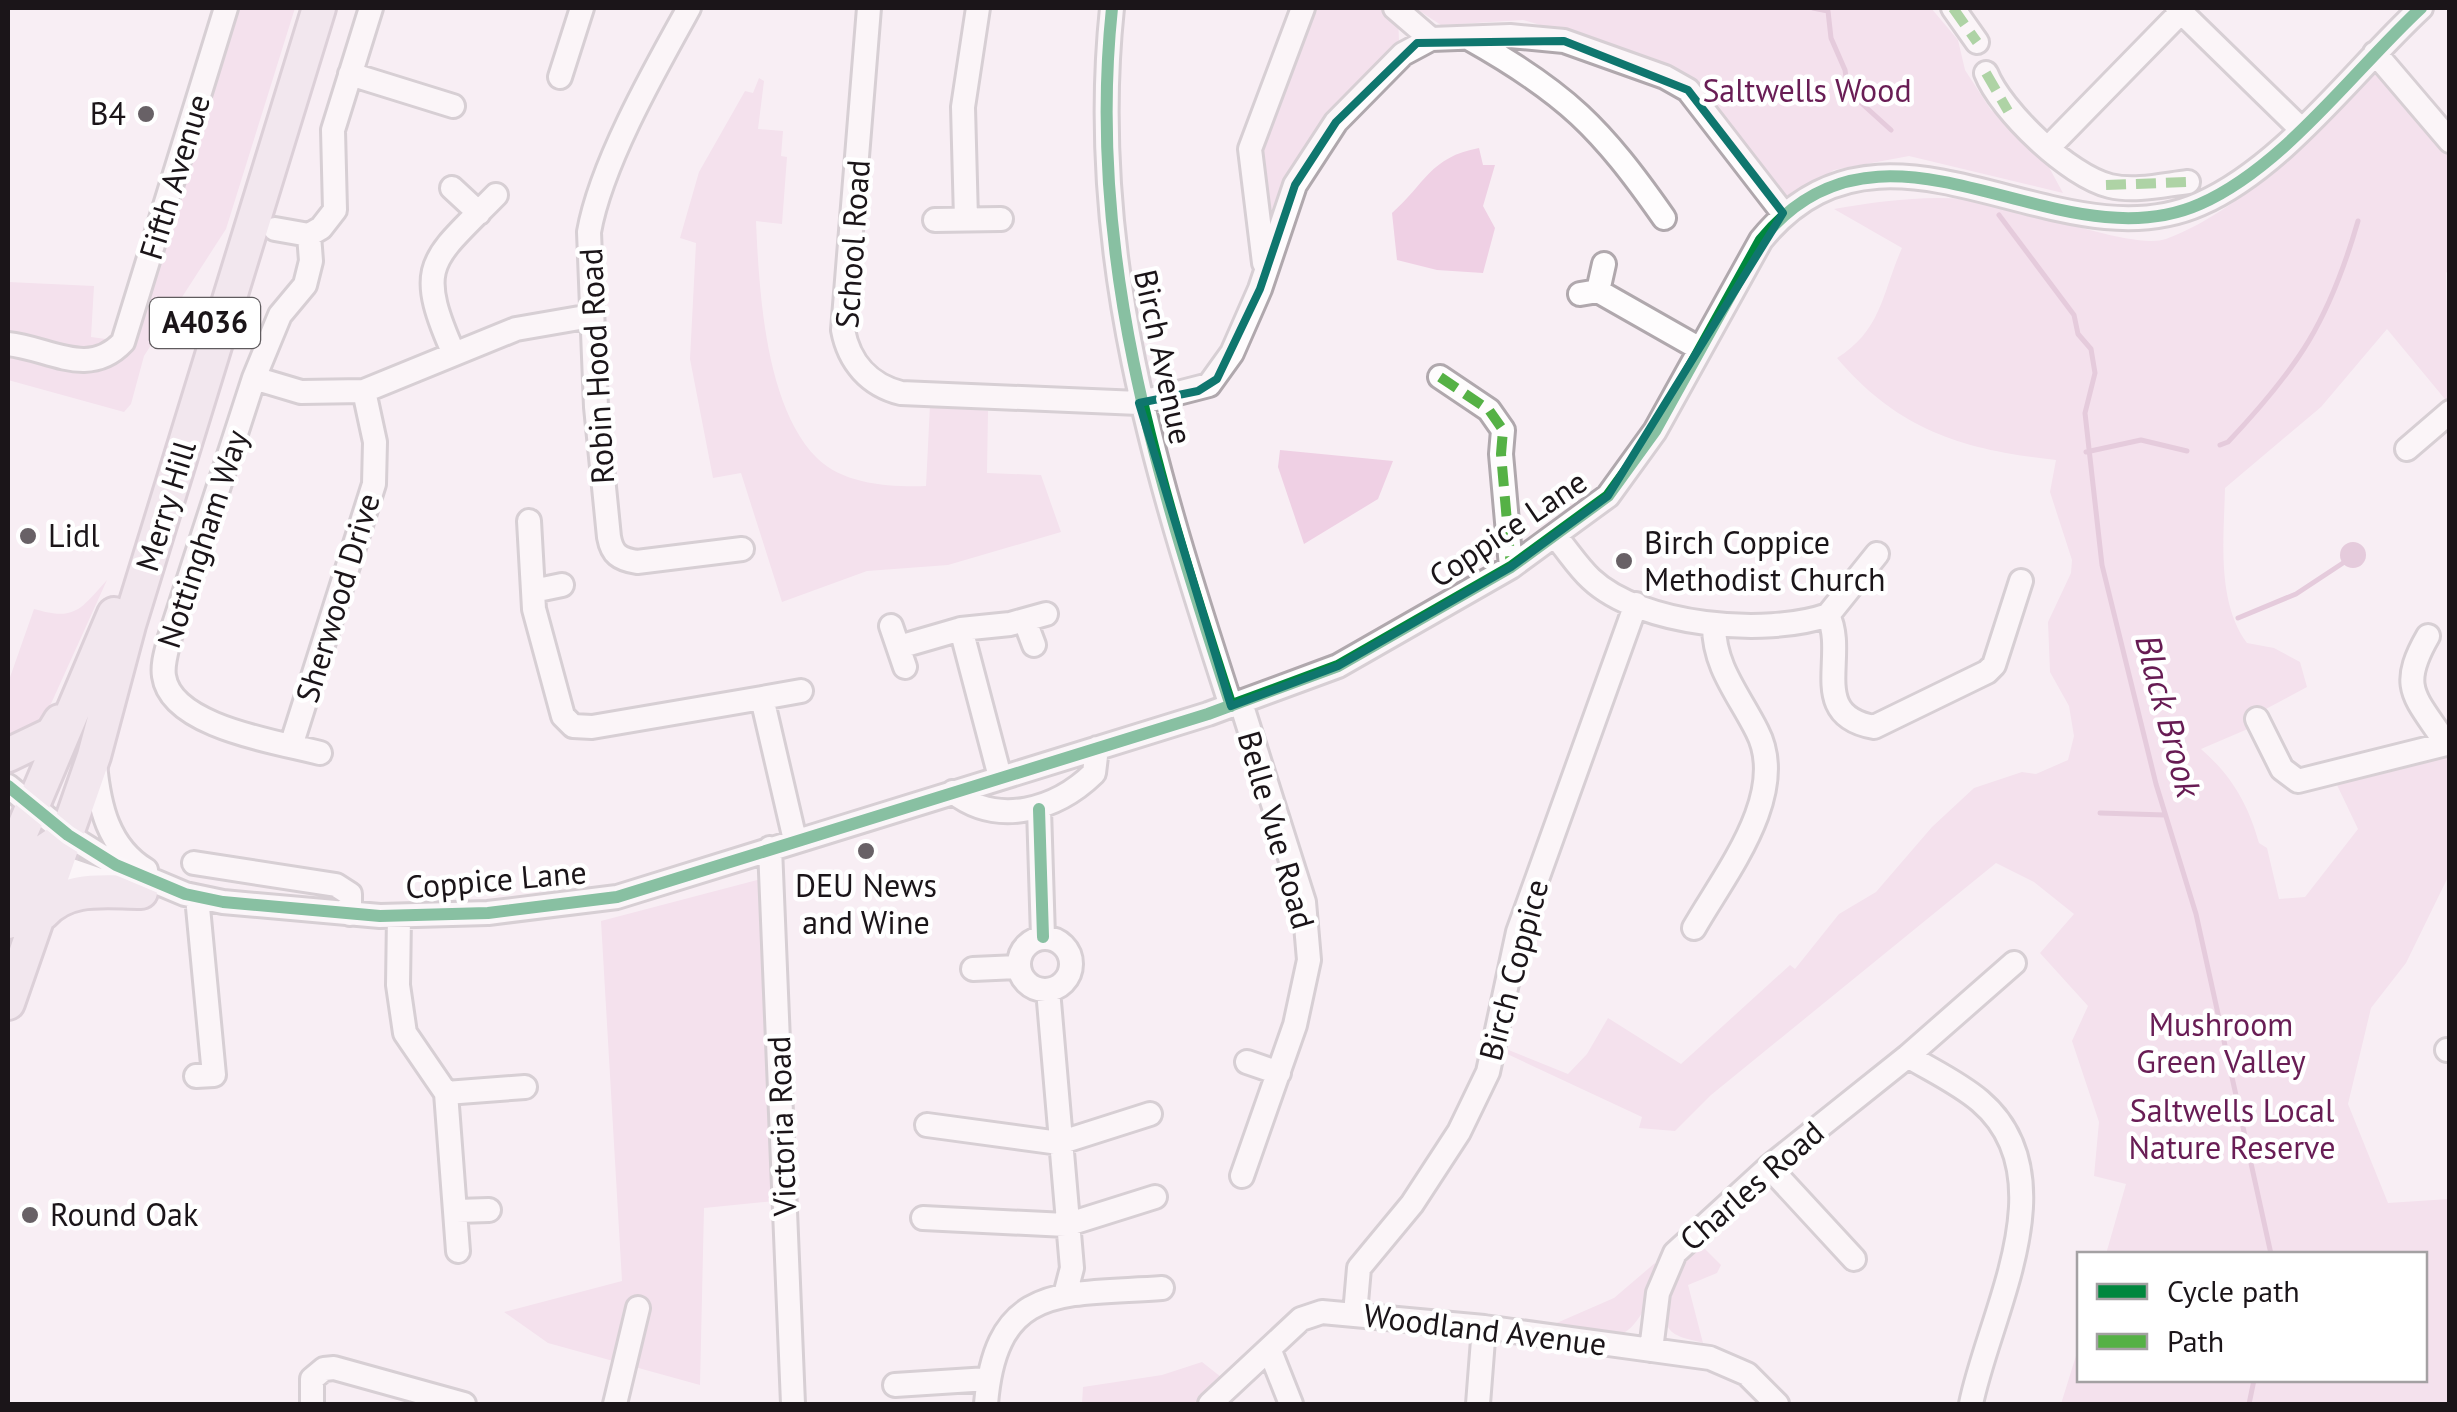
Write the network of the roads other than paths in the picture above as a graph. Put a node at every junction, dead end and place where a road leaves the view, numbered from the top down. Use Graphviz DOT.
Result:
graph roads {
  1 [pos="226,8"];
  2 [pos="301,8"];
  3 [pos="319,8"];
  4 [pos="371,8"];
  5 [pos="582,8"];
  6 [pos="688,8"];
  7 [pos="869,8"];
  8 [pos="978,8"];
  9 [pos="1112,8"];
  10 [pos="1303,8"];
  11 [pos="1395,8"];
  12 [pos="1954,8"];
  13 [pos="2421,8"];
  14 [pos="2178,10"];
  15 [pos="1431,38"];
  16 [pos="1466,38"];
  17 [pos="1976,42"];
  18 [pos="2375,52"];
  19 [pos="1986,73"];
  20 [pos="350,74"];
  21 [pos="560,77"];
  22 [pos="454,106"];
  23 [pos="2441,113"];
  24 [pos="2301,129"];
  25 [pos="2450,141"];
  26 [pos="2050,146"];
  27 [pos="269,172"];
  28 [pos="2188,182"];
  29 [pos="452,188"];
  30 [pos="496,196"];
  31 [pos="478,214"];
  32 [pos="1783,214"];
  33 [pos="1664,218"];
  34 [pos="966,219"];
  35 [pos="934,220"];
  36 [pos="1001,220"];
  37 [pos="275,229"];
  38 [pos="309,235"];
  39 [pos="1604,264"];
  40 [pos="1265,266"];
  41 [pos="236,280"];
  42 [pos="591,316"];
  43 [pos="8,344"];
  44 [pos="1700,350"];
  45 [pos="454,354"];
  46 [pos="254,378"];
  47 [pos="1440,378"];
  48 [pos="364,391"];
  49 [pos="1139,403"];
  50 [pos="2450,412"];
  51 [pos="2406,448"];
  52 [pos="529,521"];
  53 [pos="1556,537"];
  54 [pos="742,549"];
  55 [pos="1877,554"];
  56 [pos="1512,567"];
  57 [pos="2021,580"];
  58 [pos="562,586"];
  59 [pos="533,592"];
  60 [pos="1636,604"];
  61 [pos="1828,615"];
  62 [pos="129,626"];
  63 [pos="1714,626"];
  64 [pos="962,629"];
  65 [pos="2428,636"];
  66 [pos="1034,645"];
  67 [pos="898,647"];
  68 [pos="88,673"];
  69 [pos="801,691"];
  70 [pos="762,698"];
  71 [pos="1236,705"];
  72 [pos="2256,719"];
  73 [pos="2447,742"];
  74 [pos="291,746"];
  75 [pos="1097,748"];
  76 [pos="320,753"];
  77 [pos="8,755"];
  78 [pos="94,756"];
  79 [pos="1000,777"];
  80 [pos="954,792"];
  81 [pos="1038,808"];
  82 [pos="30,835"];
  83 [pos="796,840"];
  84 [pos="770,848"];
  85 [pos="194,863"];
  86 [pos="141,892"];
  87 [pos="191,896"];
  88 [pos="42,912"];
  89 [pos="350,914"];
  90 [pos="399,916"];
  91 [pos="8,922"];
  92 [pos="1694,928"];
  93 [pos="1043,937"];
  94 [pos="2014,962"];
  95 [pos="1018,967"];
  96 [pos="973,969"];
  97 [pos="1048,990"];
  98 [pos="8,1002"];
  99 [pos="1908,1056"];
  100 [pos="1247,1062"];
  101 [pos="1278,1073"];
  102 [pos="196,1076"];
  103 [pos="525,1087"];
  104 [pos="446,1093"];
  105 [pos="1150,1114"];
  106 [pos="927,1124"];
  107 [pos="1059,1142"];
  108 [pos="1769,1167"];
  109 [pos="1242,1176"];
  110 [pos="1155,1196"];
  111 [pos="489,1210"];
  112 [pos="457,1211"];
  113 [pos="924,1218"];
  114 [pos="1066,1225"];
  115 [pos="458,1250"];
  116 [pos="1854,1260"];
  117 [pos="1162,1288"];
  118 [pos="1066,1294"];
  119 [pos="638,1308"];
  120 [pos="1355,1314"];
  121 [pos="1484,1327"];
  122 [pos="1651,1350"];
  123 [pos="1270,1351"];
  124 [pos="988,1380"];
  125 [pos="895,1385"];
  126 [pos="312,1404"];
  127 [pos="464,1404"];
  128 [pos="615,1404"];
  129 [pos="793,1404"];
  130 [pos="986,1404"];
  131 [pos="1210,1404"];
  132 [pos="1291,1404"];
  133 [pos="1478,1404"];
  134 [pos="1777,1404"];
  135 [pos="1972,1404"];
  1 -- 43 [label="street, Fifth Avenue"];
  2 -- 68 [label="highway, Merry Hill / A4036"];
  3 -- 27 [label="highway, Merry Hill / A4036"];
  4 -- 20 [label="street"];
  5 -- 21 [label="street"];
  6 -- 42 [label="street, Robin Hood Road"];
  7 -- 49 [label="street, School Road"];
  8 -- 34 [label="street"];
  9 -- 49 [label="street, Birch Avenue"];
  10 -- 40 [label="street"];
  11 -- 15 [label="street"];
  12 -- 17 [label="street"];
  13 -- 18 [label="street, Coppice Lane"];
  14 -- 24 [label="street"];
  14 -- 26 [label="street"];
  15 -- 16 [label="street"];
  15 -- 40 [label="street, School Road"];
  16 -- 32 [label="street"];
  16 -- 33 [label="street"];
  18 -- 23 [label="street"];
  18 -- 24 [label="street, Coppice Lane"];
  19 -- 26 [label="street"];
  20 -- 22 [label="street"];
  20 -- 38 [label="street"];
  23 -- 25 [label="street"];
  24 -- 32 [label="street, Coppice Lane"];
  26 -- 28 [label="street"];
  27 -- 37 [label="street"];
  27 -- 41 [label="highway, Merry Hill / A4036"];
  29 -- 31 [label="street"];
  30 -- 31 [label="street"];
  31 -- 45 [label="street"];
  32 -- 44 [label="street, Coppice Lane"];
  34 -- 35 [label="street"];
  34 -- 36 [label="street"];
  37 -- 38 [label="street"];
  37 -- 41 [label="street"];
  38 -- 46 [label="street, Nottingham Way"];
  39 -- 44 [label="street"];
  40 -- 49 [label="street, School Road"];
  41 -- 62 [label="highway, Merry Hill / A4036"];
  42 -- 45 [label="street"];
  42 -- 54 [label="street, Robin Hood Road"];
  44 -- 53 [label="street, Coppice Lane"];
  45 -- 48 [label="street"];
  46 -- 48 [label="street"];
  46 -- 74 [label="street, Nottingham Way"];
  47 -- 56 [label="street"];
  48 -- 74 [label="street, Sherwood Drive"];
  49 -- 71 [label="street, Birch Avenue"];
  50 -- 51 [label="street"];
  52 -- 59 [label="street"];
  53 -- 56 [label="street, Coppice Lane"];
  53 -- 60 [label="street"];
  55 -- 61 [label="street"];
  56 -- 71 [label="street, Coppice Lane"];
  57 -- 61 [label="street"];
  58 -- 59 [label="street"];
  59 -- 70 [label="street"];
  60 -- 63 [label="street"];
  60 -- 120 [label="street, Birch Coppice"];
  61 -- 63 [label="street"];
  62 -- 78 [label="highway, Merry Hill / A4036"];
  62 -- 82 [label="highway"];
  63 -- 92 [label="street"];
  64 -- 66 [label="street"];
  64 -- 67 [label="street"];
  64 -- 79 [label="street"];
  65 -- 73 [label="street"];
  68 -- 77 [label="highway"];
  68 -- 82 [label="highway, Merry Hill / A4036"];
  69 -- 70 [label="street"];
  70 -- 83 [label="street"];
  71 -- 75 [label="street, Coppice Lane"];
  71 -- 101 [label="street, Belle Vue Road"];
  72 -- 73 [label="street"];
  74 -- 76 [label="street, Nottingham Way"];
  75 -- 79 [label="street, Coppice Lane"];
  75 -- 81 [label="street"];
  78 -- 82 [label="highway, Merry Hill / A4036"];
  78 -- 87 [label="street"];
  79 -- 80 [label="street, Coppice Lane"];
  80 -- 81 [label="street"];
  80 -- 83 [label="street, Coppice Lane"];
  81 -- 93 [label="street"];
  82 -- 86 [label="street"];
  82 -- 87 [label="street, Coppice Lane"];
  82 -- 88 [label="highway, Merry Hill / A4036"];
  82 -- 91 [label="highway"];
  83 -- 84 [label="street, Coppice Lane"];
  84 -- 90 [label="street, Coppice Lane"];
  84 -- 129 [label="street, Victoria Road"];
  85 -- 89 [label="street"];
  86 -- 87 [label="street"];
  86 -- 88 [label="highway"];
  87 -- 89 [label="street, Coppice Lane"];
  87 -- 102 [label="street"];
  88 -- 98 [label="highway, Merry Hill / A4036"];
  89 -- 90 [label="street, Coppice Lane"];
  90 -- 104 [label="street"];
  93 -- 95 [label="street"];
  93 -- 97 [label="street"];
  94 -- 99 [label="street, Charles Road"];
  95 -- 96 [label="street"];
  95 -- 97 [label="street"];
  97 -- 107 [label="street"];
  99 -- 108 [label="street, Charles Road"];
  99 -- 135 [label="street"];
  100 -- 101 [label="street"];
  101 -- 109 [label="street, Belle Vue Road"];
  103 -- 104 [label="street"];
  104 -- 112 [label="street"];
  105 -- 107 [label="street"];
  106 -- 107 [label="street"];
  107 -- 114 [label="street"];
  108 -- 116 [label="street"];
  108 -- 122 [label="street, Charles Road"];
  110 -- 114 [label="street"];
  111 -- 112 [label="street"];
  112 -- 115 [label="street"];
  113 -- 114 [label="street"];
  114 -- 118 [label="street"];
  117 -- 118 [label="street"];
  118 -- 124 [label="street"];
  119 -- 128 [label="street"];
  120 -- 121 [label="street, Woodland Avenue"];
  120 -- 123 [label="street, Woodland Avenue"];
  121 -- 122 [label="street, Woodland Avenue"];
  121 -- 133 [label="street"];
  122 -- 134 [label="street, Woodland Avenue"];
  123 -- 131 [label="street, Woodland Avenue"];
  123 -- 132 [label="street"];
  124 -- 125 [label="street"];
  124 -- 130 [label="street"];
  126 -- 127 [label="street"];
}
